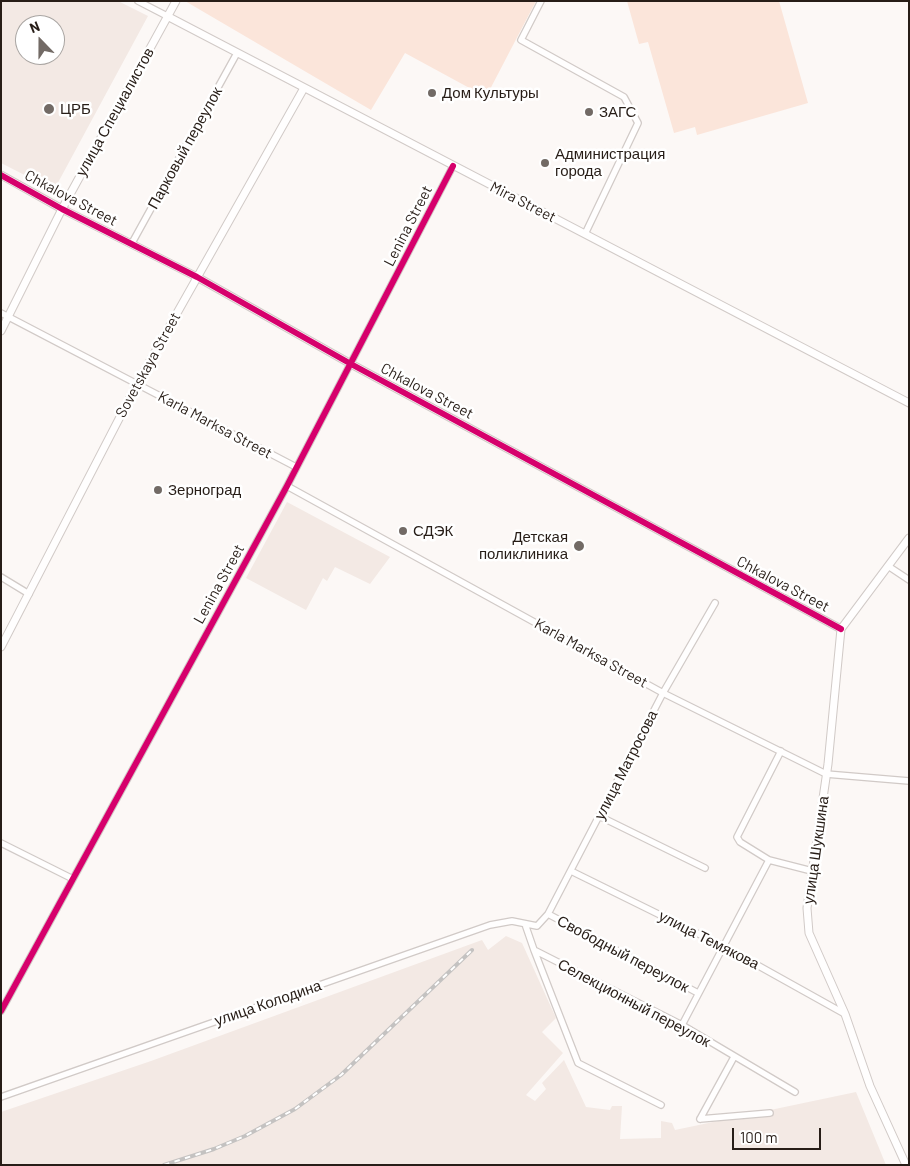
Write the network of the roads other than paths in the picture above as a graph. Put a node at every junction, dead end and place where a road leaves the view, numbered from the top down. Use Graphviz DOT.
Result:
graph roads {
  1 [pos="138,1"];
  2 [pos="176,1"];
  3 [pos="541,1"];
  4 [pos="168,16"];
  5 [pos="237,52"];
  6 [pos="304,88"];
  7 [pos="453,166"];
  8 [pos="1,175"];
  9 [pos="62,209"];
  10 [pos="585,234"];
  11 [pos="132,243"];
  12 [pos="197,277"];
  13 [pos="1,313"];
  14 [pos="9,317"];
  15 [pos="1,331"];
  16 [pos="351,364"];
  17 [pos="137,384"];
  18 [pos="909,403"];
  19 [pos="296,467"];
  20 [pos="287,486"];
  21 [pos="909,538"];
  22 [pos="888,566"];
  23 [pos="1,577"];
  24 [pos="909,580"];
  25 [pos="30,594"];
  26 [pos="715,603"];
  27 [pos="841,629"];
  28 [pos="1,647"];
  29 [pos="663,693"];
  30 [pos="780,751"];
  31 [pos="826,774"];
  32 [pos="909,781"];
  33 [pos="599,816"];
  34 [pos="1,842"];
  35 [pos="769,860"];
  36 [pos="705,868"];
  37 [pos="571,871"];
  38 [pos="812,871"];
  39 [pos="73,879"];
  40 [pos="548,914"];
  41 [pos="525,924"];
  42 [pos="537,926"];
  43 [pos="724,946"];
  44 [pos="534,950"];
  45 [pos="698,993"];
  46 [pos="1,996"];
  47 [pos="8,1000"];
  48 [pos="1,1011"];
  49 [pos="846,1014"];
  50 [pos="682,1025"];
  51 [pos="734,1057"];
  52 [pos="795,1092"];
  53 [pos="1,1097"];
  54 [pos="661,1105"];
  55 [pos="770,1113"];
  56 [pos="906,1165"];
  1 -- 4 [label="street, Mira Street"];
  2 -- 4 [label="street, улица Специалистов"];
  3 -- 10 [label="street"];
  4 -- 5 [label="street, Mira Street"];
  4 -- 9 [label="street, улица Специалистов"];
  5 -- 6 [label="street, Mira Street"];
  5 -- 11 [label="street, Парковый переулок"];
  6 -- 7 [label="street, Mira Street"];
  6 -- 12 [label="street, Sovetskaya Street"];
  7 -- 10 [label="street, Mira Street"];
  7 -- 16 [label="street, Lenina Street"];
  8 -- 9 [label="street, Chkalova Street"];
  9 -- 11 [label="street, Chkalova Street"];
  9 -- 14 [label="street, улица Специалистов"];
  10 -- 18 [label="street, Mira Street"];
  11 -- 12 [label="street, Chkalova Street"];
  12 -- 16 [label="street, Chkalova Street"];
  12 -- 17 [label="street, Sovetskaya Street"];
  13 -- 14 [label="street, Karla Marksa Street"];
  14 -- 15 [label="street, улица Специалистов"];
  14 -- 17 [label="street, Karla Marksa Street"];
  16 -- 19 [label="street, Lenina Street"];
  16 -- 27 [label="street, Chkalova Street"];
  17 -- 19 [label="street, Karla Marksa Street"];
  17 -- 25 [label="street, Sovetskaya Street"];
  19 -- 20 [label="street, Lenina Street"];
  20 -- 29 [label="street, Karla Marksa Street"];
  20 -- 39 [label="street, Lenina Street"];
  21 -- 22 [label="street"];
  22 -- 24 [label="street"];
  22 -- 27 [label="street"];
  23 -- 25 [label="street"];
  25 -- 28 [label="street, Sovetskaya Street"];
  26 -- 29 [label="street, улица Матросова"];
  27 -- 31 [label="street, улица Шукшина"];
  29 -- 30 [label="street, Karla Marksa Street"];
  29 -- 33 [label="street, улица Матросова"];
  30 -- 31 [label="street, Karla Marksa Street"];
  30 -- 35 [label="street"];
  31 -- 32 [label="street, Karla Marksa Street"];
  31 -- 38 [label="street, улица Шукшина"];
  33 -- 36 [label="street"];
  33 -- 37 [label="street, улица Матросова"];
  34 -- 39 [label="street"];
  35 -- 38 [label="street"];
  35 -- 43 [label="street"];
  37 -- 40 [label="street, улица Матросова"];
  37 -- 43 [label="street, улица Темякова"];
  38 -- 49 [label="street, улица Шукшина"];
  39 -- 47 [label="street, Lenina Street"];
  40 -- 42 [label="street, улица Матросова"];
  40 -- 45 [label="street, Свободный переулок"];
  41 -- 42 [label="street, улица Колодина"];
  41 -- 44 [label="street, Селекционный переулок"];
  41 -- 53 [label="street, улица Колодина"];
  43 -- 45 [label="street"];
  43 -- 49 [label="street, улица Темякова"];
  44 -- 50 [label="street, Селекционный переулок"];
  44 -- 54 [label="street, Селекционный переулок"];
  45 -- 50 [label="street"];
  46 -- 47 [label="street"];
  47 -- 48 [label="street, Lenina Street"];
  49 -- 56 [label="street, улица Шукшина"];
  50 -- 51 [label="street, Селекционный переулок"];
  51 -- 52 [label="street, Селекционный переулок"];
  51 -- 55 [label="street"];
}
